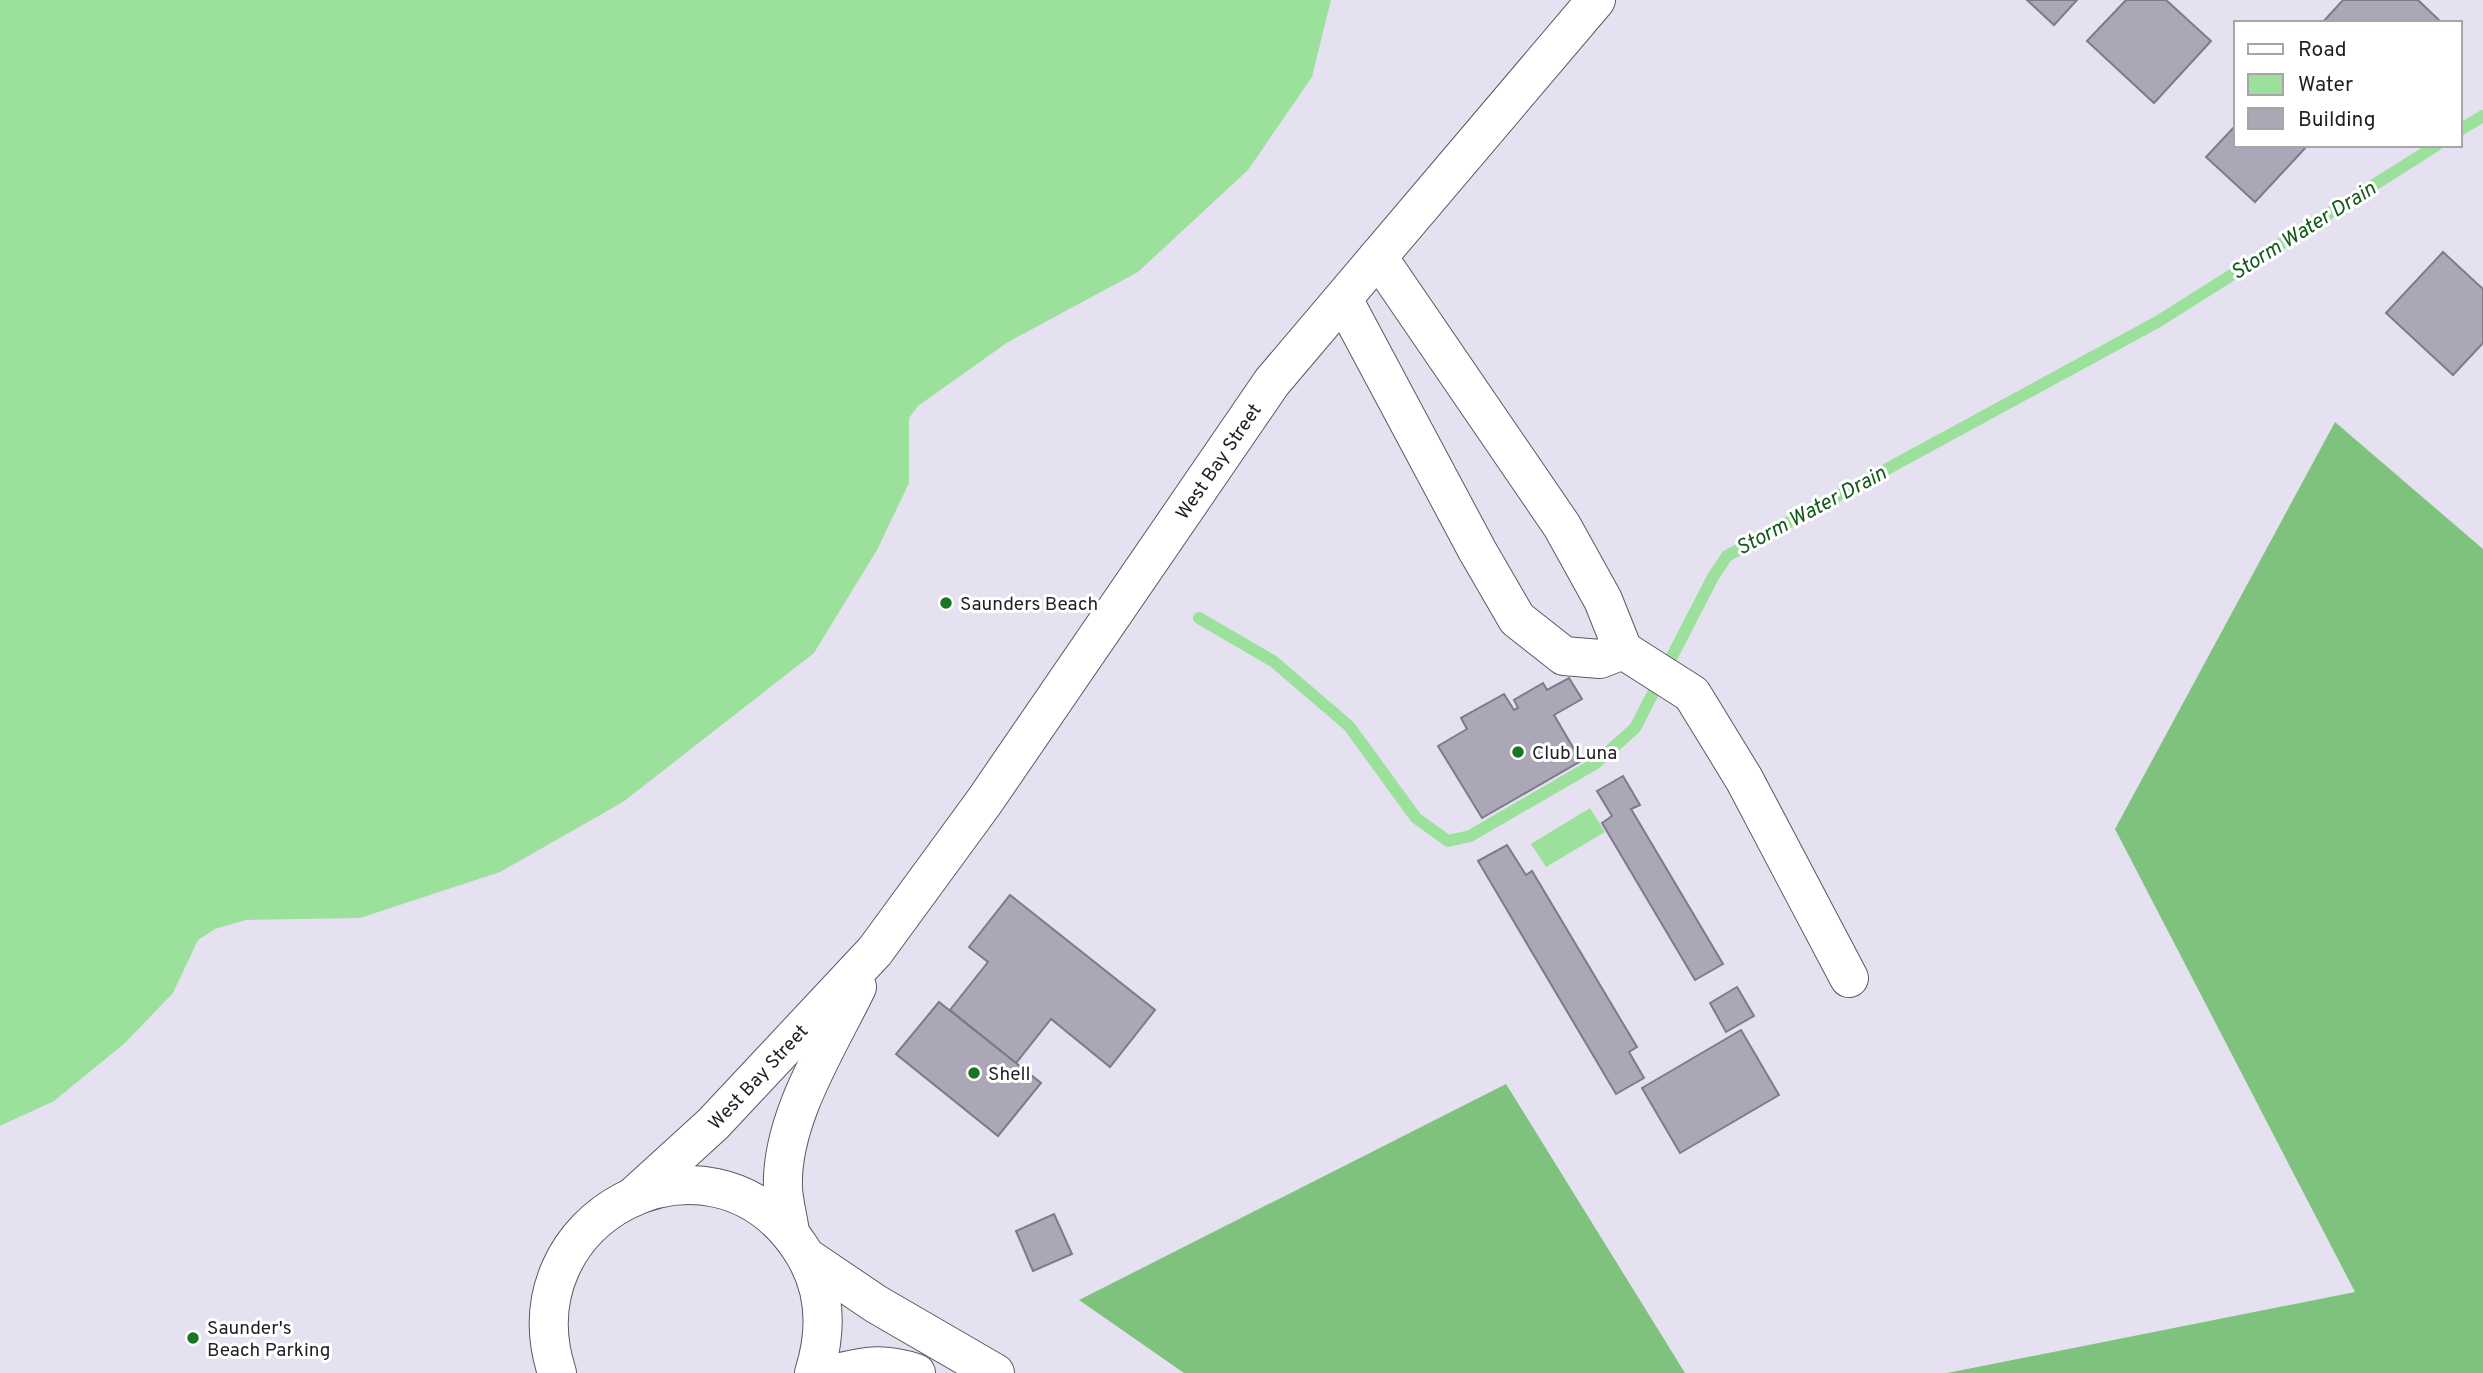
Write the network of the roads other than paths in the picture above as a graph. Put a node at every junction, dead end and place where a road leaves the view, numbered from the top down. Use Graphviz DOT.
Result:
graph roads {
  1 [pos="1597,0"];
  2 [pos="1378,257"];
  3 [pos="1343,299"];
  4 [pos="1633,657"];
  5 [pos="875,951"];
  6 [pos="1849,978"];
  7 [pos="634,1196"];
  8 [pos="799,1245"];
  9 [pos="557,1373"];
  10 [pos="814,1373"];
  11 [pos="838,1373"];
  12 [pos="916,1373"];
  13 [pos="995,1373"];
  1 -- 2 [label="main road, West Bay Street"];
  2 -- 3 [label="main road, West Bay Street"];
  2 -- 4 [label="main road"];
  3 -- 4 [label="main road"];
  3 -- 5 [label="main road, West Bay Street"];
  4 -- 6 [label="main road"];
  5 -- 7 [label="main road, West Bay Street"];
  5 -- 8 [label="main road, West Bay Street"];
  7 -- 8 [label="main road, West Bay Street"];
  7 -- 9 [label="main road, West Bay Street"];
  8 -- 10 [label="main road, West Bay Street"];
  8 -- 13 [label="main road"];
  11 -- 12 [label="main road"];
}
